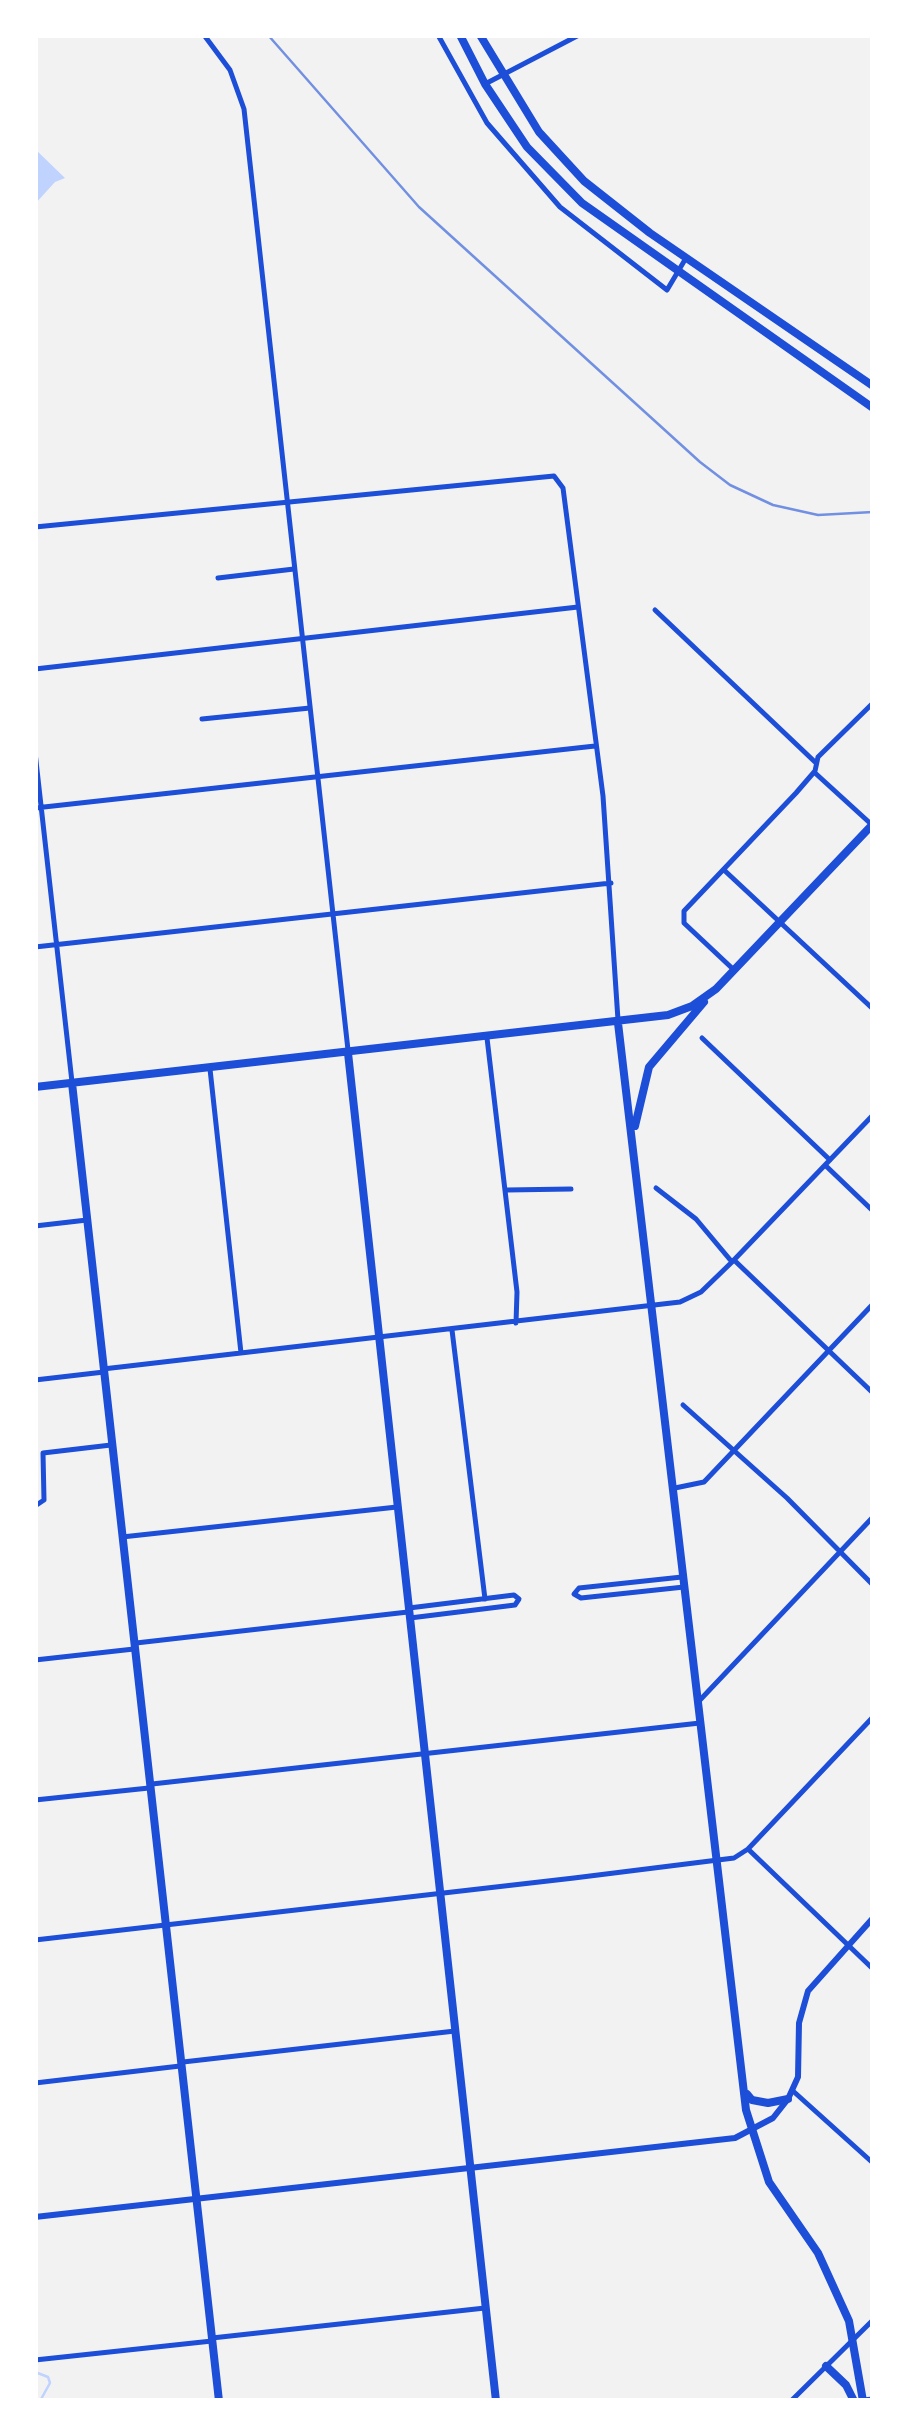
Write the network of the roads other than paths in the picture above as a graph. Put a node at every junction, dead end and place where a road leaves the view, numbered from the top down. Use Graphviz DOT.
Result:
graph roads {
  1 [pos="204,35"];
  2 [pos="438,35"];
  3 [pos="460,35"];
  4 [pos="480,35"];
  5 [pos="579,35"];
  6 [pos="500,75"];
  7 [pos="484,84"];
  8 [pos="686,258"];
  9 [pos="678,272"];
  10 [pos="873,386"];
  11 [pos="873,408"];
  12 [pos="288,501"];
  13 [pos="35,527"];
  14 [pos="294,569"];
  15 [pos="218,578"];
  16 [pos="578,607"];
  17 [pos="655,610"];
  18 [pos="302,638"];
  19 [pos="35,668"];
  20 [pos="873,702"];
  21 [pos="310,708"];
  22 [pos="202,719"];
  23 [pos="596,746"];
  24 [pos="35,752"];
  25 [pos="815,762"];
  26 [pos="814,772"];
  27 [pos="317,776"];
  28 [pos="38,808"];
  29 [pos="873,825"];
  30 [pos="724,870"];
  31 [pos="611,883"];
  32 [pos="332,914"];
  33 [pos="781,920"];
  34 [pos="56,945"];
  35 [pos="35,947"];
  36 [pos="734,970"];
  37 [pos="716,988"];
  38 [pos="873,1009"];
  39 [pos="618,1023"];
  40 [pos="487,1038"];
  41 [pos="702,1038"];
  42 [pos="348,1053"];
  43 [pos="210,1068"];
  44 [pos="72,1082"];
  45 [pos="35,1087"];
  46 [pos="873,1114"];
  47 [pos="633,1140"];
  48 [pos="827,1163"];
  49 [pos="656,1188"];
  50 [pos="571,1189"];
  51 [pos="507,1190"];
  52 [pos="873,1211"];
  53 [pos="87,1220"];
  54 [pos="35,1226"];
  55 [pos="733,1261"];
  56 [pos="873,1304"];
  57 [pos="654,1307"];
  58 [pos="516,1323"];
  59 [pos="452,1330"];
  60 [pos="379,1338"];
  61 [pos="828,1351"];
  62 [pos="241,1354"];
  63 [pos="104,1370"];
  64 [pos="35,1380"];
  65 [pos="873,1393"];
  66 [pos="683,1405"];
  67 [pos="112,1445"];
  68 [pos="734,1450"];
  69 [pos="675,1488"];
  70 [pos="35,1506"];
  71 [pos="397,1506"];
  72 [pos="873,1517"];
  73 [pos="122,1537"];
  74 [pos="840,1552"];
  75 [pos="685,1582"];
  76 [pos="873,1585"];
  77 [pos="485,1599"];
  78 [pos="409,1612"];
  79 [pos="133,1646"];
  80 [pos="35,1660"];
  81 [pos="698,1702"];
  82 [pos="873,1717"];
  83 [pos="700,1723"];
  84 [pos="425,1753"];
  85 [pos="149,1786"];
  86 [pos="35,1800"];
  87 [pos="748,1849"];
  88 [pos="716,1859"];
  89 [pos="440,1894"];
  90 [pos="873,1918"];
  91 [pos="164,1925"];
  92 [pos="35,1940"];
  93 [pos="848,1944"];
  94 [pos="873,1969"];
  95 [pos="455,2032"];
  96 [pos="180,2064"];
  97 [pos="35,2083"];
  98 [pos="744,2091"];
  99 [pos="790,2095"];
  100 [pos="752,2132"];
  101 [pos="873,2163"];
  102 [pos="470,2168"];
  103 [pos="194,2200"];
  104 [pos="35,2217"];
  105 [pos="486,2308"];
  106 [pos="873,2320"];
  107 [pos="212,2339"];
  108 [pos="855,2339"];
  109 [pos="35,2360"];
  110 [pos="826,2366"];
  111 [pos="873,2399"];
  112 [pos="219,2401"];
  113 [pos="496,2401"];
  114 [pos="791,2401"];
  115 [pos="854,2401"];
  116 [pos="863,2401"];
  1 -- 12 [label="street"];
  2 -- 9 [label="street"];
  3 -- 7 [label="main road"];
  4 -- 6 [label="main road"];
  5 -- 6 [label="street"];
  6 -- 7 [label="street"];
  6 -- 8 [label="main road"];
  7 -- 9 [label="main road"];
  8 -- 9 [label="street"];
  8 -- 10 [label="main road"];
  9 -- 11 [label="main road"];
  12 -- 13 [label="street"];
  12 -- 14 [label="street"];
  12 -- 16 [label="street"];
  14 -- 15 [label="street"];
  14 -- 18 [label="street"];
  16 -- 18 [label="street"];
  16 -- 23 [label="street"];
  17 -- 25 [label="street"];
  18 -- 19 [label="street"];
  18 -- 21 [label="street"];
  20 -- 25 [label="street"];
  21 -- 22 [label="street"];
  21 -- 27 [label="street"];
  23 -- 27 [label="street"];
  23 -- 31 [label="street"];
  24 -- 28 [label="street"];
  25 -- 26 [label="street"];
  26 -- 29 [label="street"];
  26 -- 30 [label="street"];
  27 -- 28 [label="street"];
  27 -- 32 [label="street"];
  28 -- 34 [label="street"];
  29 -- 33 [label="main road"];
  30 -- 33 [label="street"];
  30 -- 36 [label="street"];
  31 -- 32 [label="street"];
  31 -- 39 [label="street"];
  32 -- 34 [label="street"];
  32 -- 42 [label="street"];
  33 -- 36 [label="main road"];
  33 -- 38 [label="street"];
  34 -- 35 [label="street"];
  34 -- 44 [label="street"];
  36 -- 37 [label="main road"];
  37 -- 39 [label="main road"];
  37 -- 47 [label="main road"];
  39 -- 40 [label="main road"];
  39 -- 47 [label="main road"];
  40 -- 42 [label="main road"];
  40 -- 51 [label="street"];
  41 -- 48 [label="street"];
  42 -- 43 [label="main road"];
  42 -- 60 [label="main road"];
  43 -- 44 [label="main road"];
  43 -- 62 [label="street"];
  44 -- 45 [label="main road"];
  44 -- 53 [label="main road"];
  46 -- 48 [label="street"];
  47 -- 57 [label="main road"];
  48 -- 52 [label="street"];
  48 -- 55 [label="street"];
  49 -- 55 [label="street"];
  50 -- 51 [label="street"];
  51 -- 58 [label="street"];
  53 -- 54 [label="street"];
  53 -- 63 [label="main road"];
  55 -- 57 [label="street"];
  55 -- 61 [label="street"];
  56 -- 61 [label="street"];
  57 -- 58 [label="street"];
  57 -- 69 [label="main road"];
  58 -- 59 [label="street"];
  59 -- 60 [label="street"];
  59 -- 77 [label="street"];
  60 -- 62 [label="street"];
  60 -- 71 [label="main road"];
  61 -- 65 [label="street"];
  61 -- 68 [label="street"];
  62 -- 63 [label="street"];
  63 -- 64 [label="street"];
  63 -- 67 [label="main road"];
  66 -- 68 [label="street"];
  67 -- 70 [label="street"];
  67 -- 73 [label="main road"];
  68 -- 69 [label="street"];
  68 -- 74 [label="street"];
  69 -- 75 [label="main road"];
  71 -- 73 [label="street"];
  71 -- 78 [label="main road"];
  72 -- 74 [label="street"];
  73 -- 79 [label="main road"];
  74 -- 76 [label="street"];
  74 -- 81 [label="street"];
  75 -- 75 [label="street"];
  75 -- 81 [label="main road"];
  77 -- 78 [label="street"];
  77 -- 78 [label="street"];
  78 -- 79 [label="street"];
  78 -- 84 [label="main road"];
  79 -- 80 [label="street"];
  79 -- 85 [label="main road"];
  81 -- 83 [label="main road"];
  82 -- 87 [label="street"];
  83 -- 84 [label="street"];
  83 -- 88 [label="main road"];
  84 -- 85 [label="street"];
  84 -- 89 [label="main road"];
  85 -- 86 [label="street"];
  85 -- 91 [label="main road"];
  87 -- 88 [label="street"];
  87 -- 93 [label="street"];
  88 -- 89 [label="street"];
  88 -- 98 [label="main road"];
  89 -- 91 [label="street"];
  89 -- 95 [label="main road"];
  90 -- 93 [label="street"];
  91 -- 92 [label="street"];
  91 -- 96 [label="main road"];
  93 -- 94 [label="street"];
  93 -- 99 [label="street"];
  95 -- 96 [label="street"];
  95 -- 102 [label="main road"];
  96 -- 97 [label="street"];
  96 -- 103 [label="main road"];
  98 -- 99 [label="main road"];
  98 -- 100 [label="main road"];
  99 -- 100 [label="street"];
  99 -- 101 [label="street"];
  100 -- 102 [label="street"];
  100 -- 108 [label="main road"];
  102 -- 103 [label="street"];
  102 -- 105 [label="main road"];
  103 -- 104 [label="street"];
  103 -- 107 [label="main road"];
  105 -- 107 [label="street"];
  105 -- 113 [label="main road"];
  106 -- 108 [label="street"];
  107 -- 109 [label="street"];
  107 -- 112 [label="main road"];
  108 -- 110 [label="street"];
  108 -- 116 [label="main road"];
  110 -- 114 [label="street"];
  110 -- 115 [label="main road"];
  111 -- 116 [label="street"];
}
